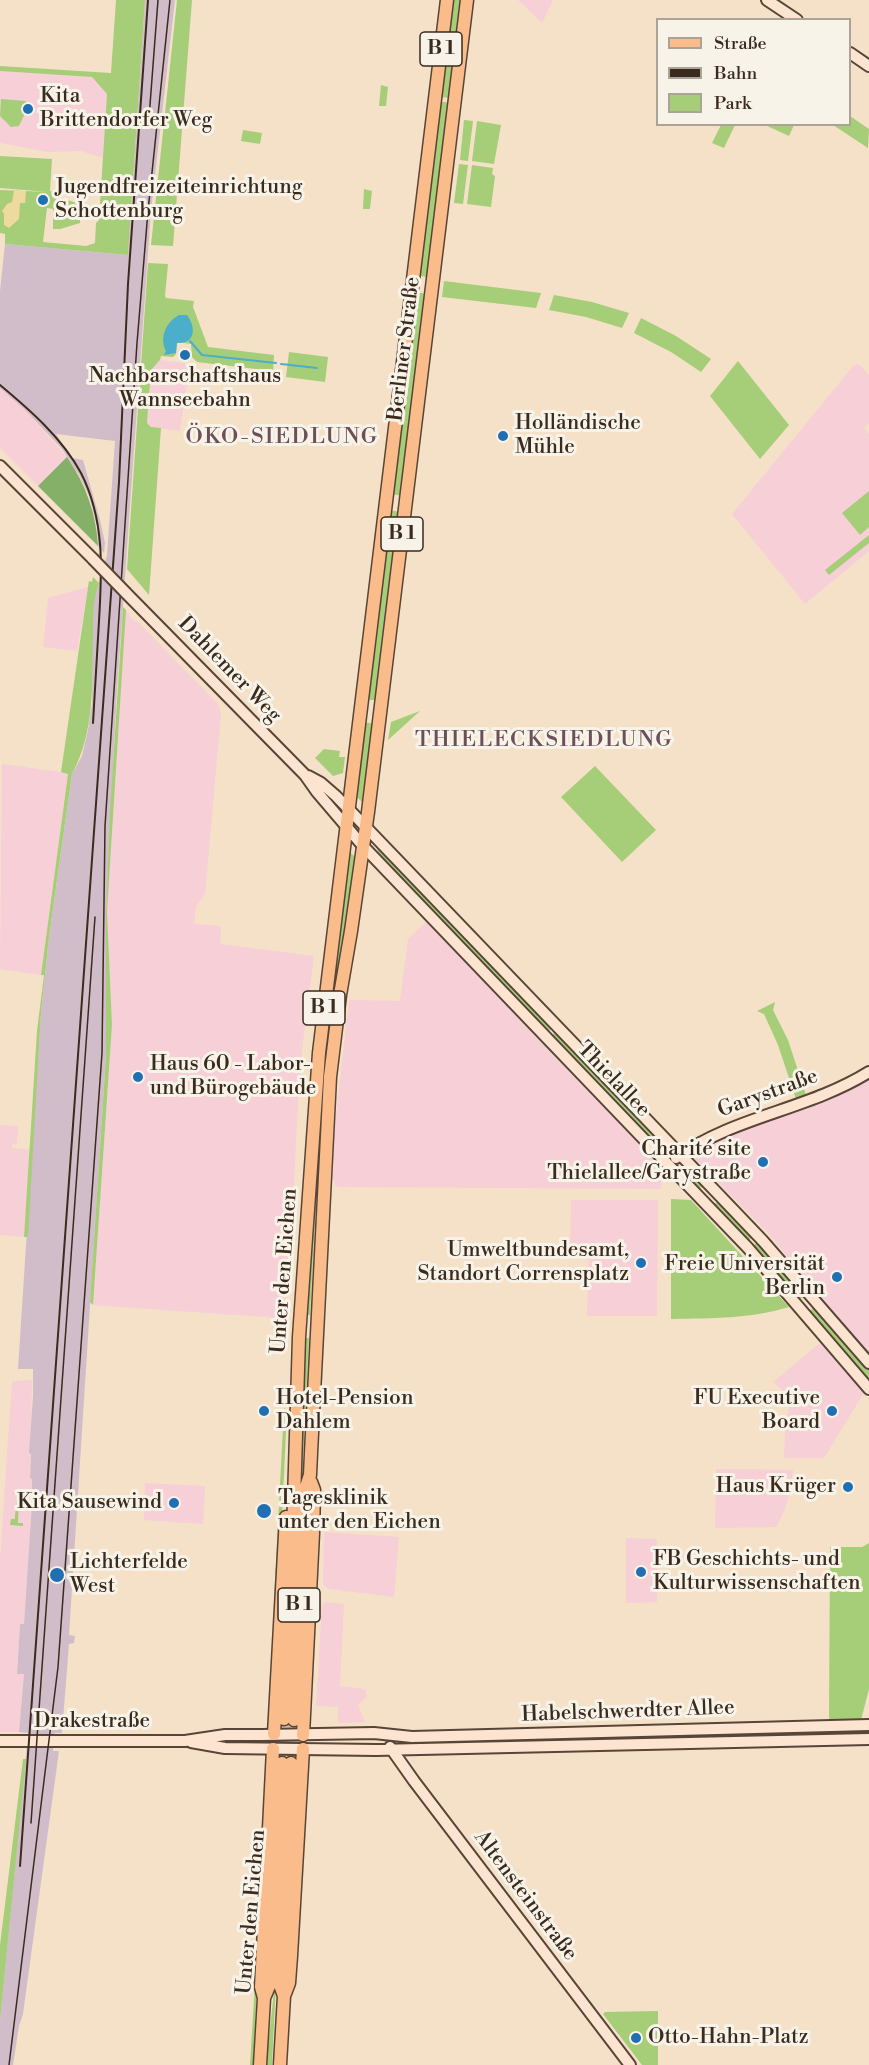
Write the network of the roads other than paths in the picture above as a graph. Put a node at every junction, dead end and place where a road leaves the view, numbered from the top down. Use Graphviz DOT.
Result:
graph roads {
  1 [pos="447,0"];
  2 [pos="468,0"];
  3 [pos="767,0"];
  4 [pos="794,18"];
  5 [pos="851,54"];
  6 [pos="869,66"];
  7 [pos="0,465"];
  8 [pos="305,775"];
  9 [pos="349,810"];
  10 [pos="347,827"];
  11 [pos="366,828"];
  12 [pos="363,846"];
  13 [pos="558,1026"];
  14 [pos="546,1038"];
  15 [pos="869,1072"];
  16 [pos="314,1119"];
  17 [pos="328,1120"];
  18 [pos="681,1155"];
  19 [pos="669,1165"];
  20 [pos="717,1192"];
  21 [pos="696,1193"];
  22 [pos="814,1300"];
  23 [pos="802,1310"];
  24 [pos="869,1363"];
  25 [pos="869,1389"];
  26 [pos="310,1475"];
  27 [pos="294,1480"];
  28 [pos="869,1725"];
  29 [pos="274,1734"];
  30 [pos="388,1734"];
  31 [pos="303,1735"];
  32 [pos="869,1738"];
  33 [pos="0,1741"];
  34 [pos="185,1741"];
  35 [pos="273,1749"];
  36 [pos="303,1749"];
  37 [pos="391,1750"];
  38 [pos="284,1996"];
  39 [pos="264,1998"];
  40 [pos="260,2065"];
  41 [pos="280,2065"];
  42 [pos="630,2065"];
  1 -- 9 [label="main road, Berliner Straße / B 1"];
  2 -- 11 [label="main road, Berliner Straße / B 1"];
  3 -- 4 [label="main road"];
  5 -- 6 [label="main road"];
  7 -- 8 [label="main road, Dahlemer Weg, bridge"];
  8 -- 9 [label="main road, Dahlemer Weg"];
  8 -- 10 [label="main road, Dahlemer Weg"];
  9 -- 10 [label="main road, Berliner Straße / B 1"];
  9 -- 11 [label="main road, Dahlemer Weg"];
  10 -- 12 [label="main road, Thielallee"];
  10 -- 16 [label="main road, Unter den Eichen / B 1"];
  11 -- 12 [label="main road, Berliner Straße / B 1"];
  11 -- 13 [label="main road, Thielallee"];
  12 -- 14 [label="main road, Thielallee"];
  12 -- 17 [label="main road, Unter den Eichen / B 1"];
  13 -- 14 [label="main road, Thielallee"];
  13 -- 18 [label="main road, Thielallee"];
  14 -- 19 [label="main road, Thielallee"];
  15 -- 18 [label="main road, Garystraße"];
  16 -- 17 [label="main road"];
  16 -- 27 [label="main road, Unter den Eichen / B 1"];
  17 -- 26 [label="main road, Unter den Eichen / B 1"];
  18 -- 19 [label="main road, Garystraße"];
  18 -- 20 [label="main road, Thielallee"];
  19 -- 21 [label="main road, Thielallee"];
  20 -- 21 [label="main road"];
  20 -- 22 [label="main road, Thielallee"];
  21 -- 23 [label="main road, Thielallee"];
  22 -- 23 [label="main road"];
  22 -- 24 [label="main road, Thielallee"];
  23 -- 25 [label="main road, Thielallee"];
  26 -- 27 [label="main road, Unter den Eichen / B 1"];
  26 -- 31 [label="main road"];
  27 -- 29 [label="main road"];
  28 -- 30 [label="main road, Habelschwerdter Allee"];
  29 -- 31 [label="main road, Drakestraße"];
  29 -- 34 [label="main road, Drakestraße"];
  29 -- 35 [label="main road"];
  30 -- 31 [label="main road, Habelschwerdter Allee"];
  30 -- 37 [label="main road"];
  31 -- 36 [label="main road"];
  32 -- 37 [label="main road, Habelschwerdter Allee"];
  33 -- 34 [label="main road, Drakestraße"];
  34 -- 35 [label="main road, Drakestraße"];
  35 -- 36 [label="main road, Habelschwerdter Allee"];
  35 -- 39 [label="main road"];
  36 -- 37 [label="main road, Habelschwerdter Allee"];
  36 -- 38 [label="main road"];
  37 -- 42 [label="main road, Altensteinstraße"];
  38 -- 39 [label="main road, Unter den Eichen"];
  38 -- 41 [label="main road, Unter den Eichen"];
  39 -- 40 [label="main road, Unter den Eichen"];
}
